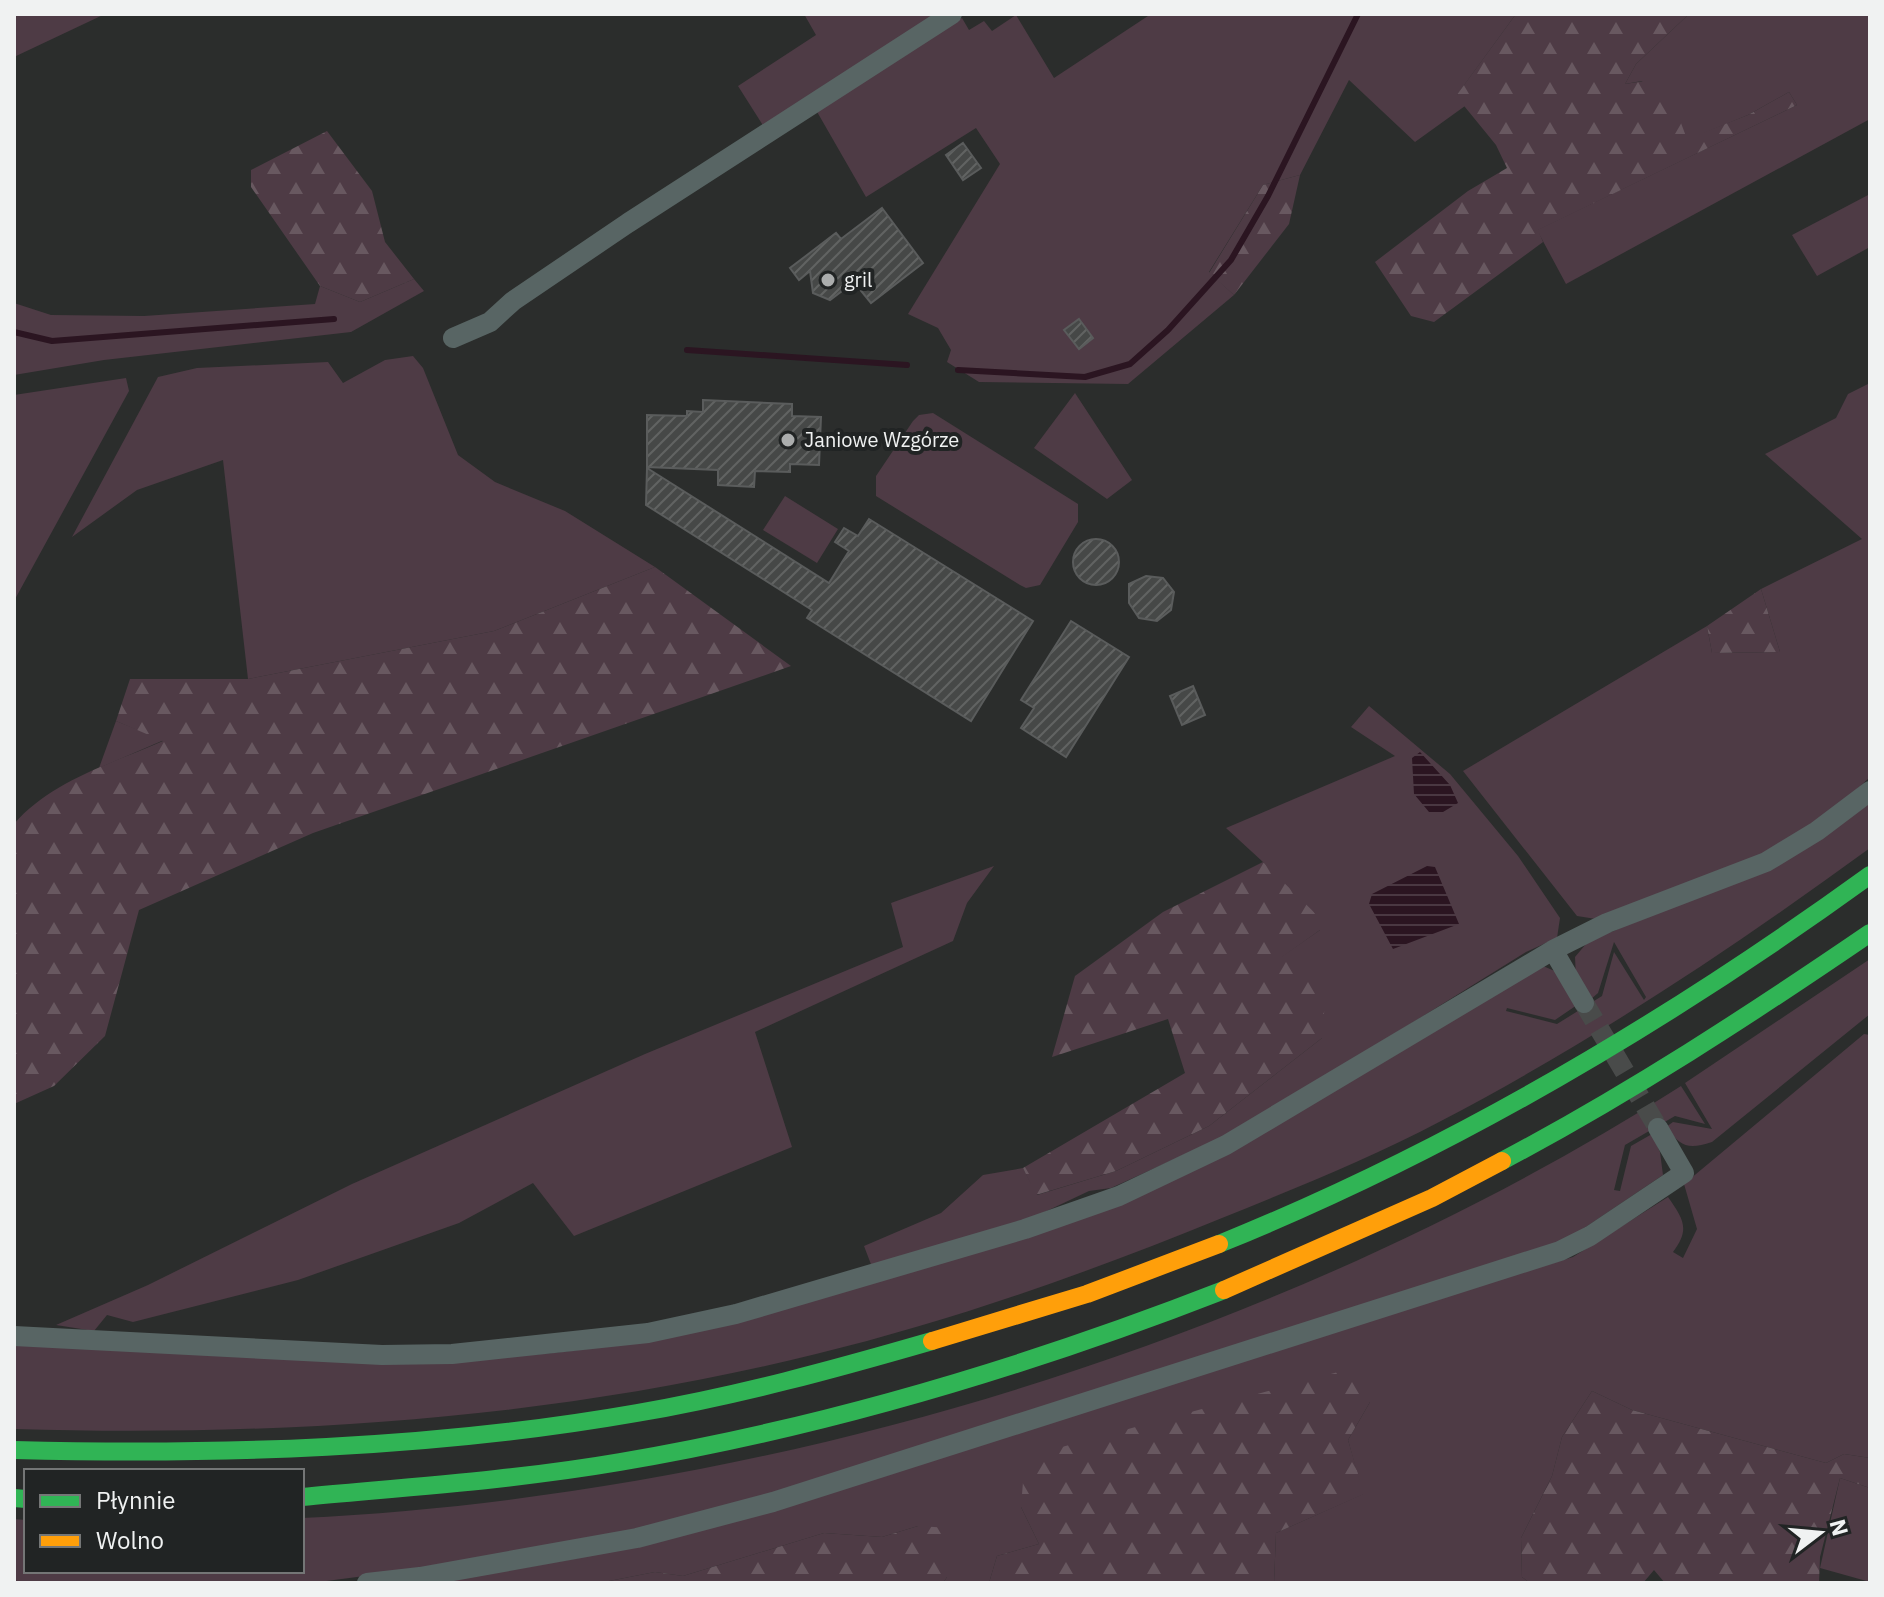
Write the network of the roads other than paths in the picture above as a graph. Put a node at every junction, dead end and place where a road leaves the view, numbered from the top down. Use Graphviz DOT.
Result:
graph roads {
  1 [pos="952,14"];
  2 [pos="453,338"];
  3 [pos="1870,791"];
  4 [pos="1870,875"];
  5 [pos="1870,933"];
  6 [pos="1553,950"];
  7 [pos="1584,1003"];
  8 [pos="1658,1128"];
  9 [pos="14,1336"];
  10 [pos="14,1450"];
  11 [pos="304,1497"];
  12 [pos="367,1583"];
  1 -- 2 [label="street"];
  3 -- 6 [label="street"];
  4 -- 10 [label="highway"];
  5 -- 11 [label="highway"];
  6 -- 7 [label="street"];
  6 -- 9 [label="street"];
  8 -- 12 [label="street"];
}
